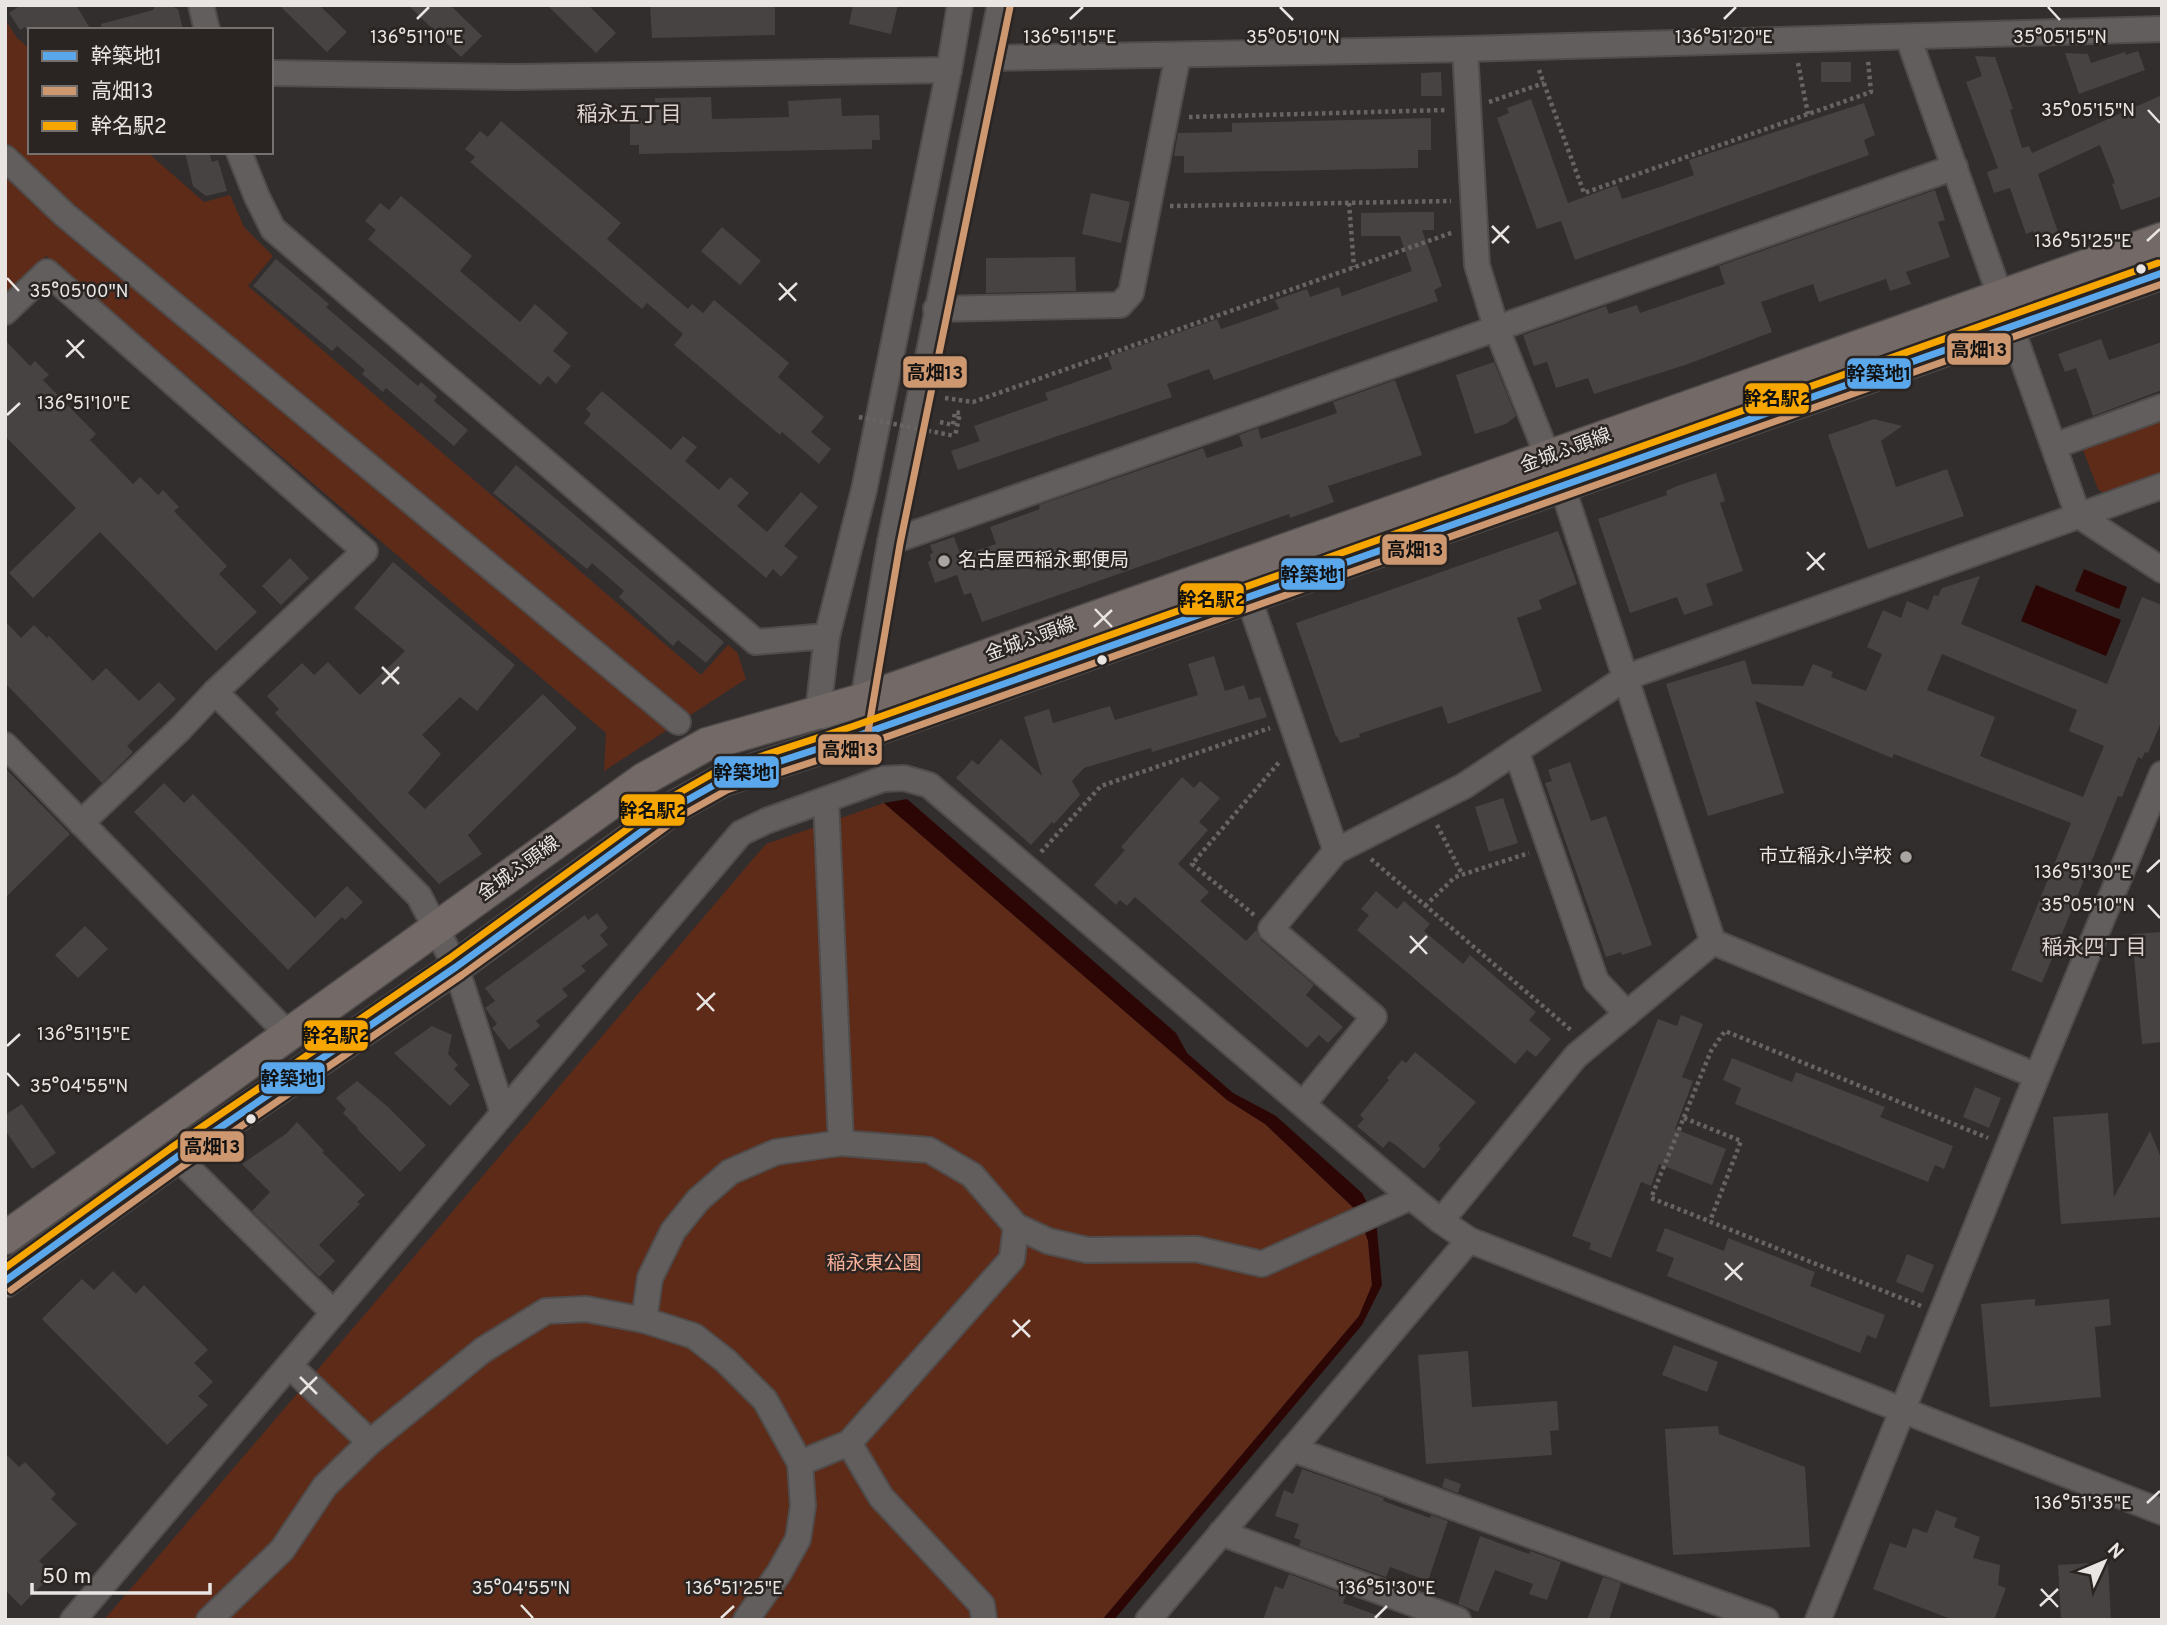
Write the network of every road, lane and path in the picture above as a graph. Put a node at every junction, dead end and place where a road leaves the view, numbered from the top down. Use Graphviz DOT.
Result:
graph roads {
  1 [pos="201,5"];
  2 [pos="960,5"];
  3 [pos="1000,5"];
  4 [pos="207,28"];
  5 [pos="2162,29"];
  6 [pos="1908,37"];
  7 [pos="1866,38"];
  8 [pos="1794,40"];
  9 [pos="1531,47"];
  10 [pos="1465,49"];
  11 [pos="1178,55"];
  12 [pos="990,58"];
  13 [pos="949,70"];
  14 [pos="273,73"];
  15 [pos="1544,83"];
  16 [pos="1468,110"];
  17 [pos="1808,114"];
  18 [pos="1166,117"];
  19 [pos="240,154"];
  20 [pos="5,158"];
  21 [pos="1955,167"];
  22 [pos="1349,203"];
  23 [pos="1148,207"];
  24 [pos="1474,213"];
  25 [pos="2162,240"];
  26 [pos="1354,267"];
  27 [pos="2162,272"];
  28 [pos="2001,296"];
  29 [pos="936,309"];
  30 [pos="5,312"];
  31 [pos="2011,326"];
  32 [pos="1496,327"];
  33 [pos="945,398"];
  34 [pos="2162,407"];
  35 [pos="859,417"];
  36 [pos="940,422"];
  37 [pos="2054,446"];
  38 [pos="1548,457"];
  39 [pos="1562,486"];
  40 [pos="2162,486"];
  41 [pos="2078,515"];
  42 [pos="890,542"];
  43 [pos="2162,570"];
  44 [pos="1248,596"];
  45 [pos="827,636"];
  46 [pos="1627,677"];
  47 [pos="215,692"];
  48 [pos="862,700"];
  49 [pos="818,712"];
  50 [pos="678,722"];
  51 [pos="1294,731"];
  52 [pos="857,736"];
  53 [pos="5,745"];
  54 [pos="1516,751"];
  55 [pos="2162,774"];
  56 [pos="826,800"];
  57 [pos="1427,804"];
  58 [pos="81,823"];
  59 [pos="1525,840"];
  60 [pos="1344,846"];
  61 [pos="1027,868"];
  62 [pos="1462,874"];
  63 [pos="1425,906"];
  64 [pos="436,928"];
  65 [pos="1271,929"];
  66 [pos="1713,942"];
  67 [pos="456,967"];
  68 [pos="1627,1014"];
  69 [pos="289,1035"];
  70 [pos="1589,1046"];
  71 [pos="2037,1076"];
  72 [pos="1303,1104"];
  73 [pos="503,1113"];
  74 [pos="1684,1118"];
  75 [pos="841,1143"];
  76 [pos="2009,1146"];
  77 [pos="177,1157"];
  78 [pos="1411,1197"];
  79 [pos="1441,1221"];
  80 [pos="1710,1221"];
  81 [pos="1016,1226"];
  82 [pos="5,1238"];
  83 [pos="1469,1240"];
  84 [pos="5,1281"];
  85 [pos="334,1313"];
  86 [pos="1941,1314"];
  87 [pos="644,1320"];
  88 [pos="290,1366"];
  89 [pos="1902,1410"];
  90 [pos="370,1442"];
  91 [pos="849,1443"];
  92 [pos="1292,1449"];
  93 [pos="800,1463"];
  94 [pos="2162,1512"];
  95 [pos="1221,1533"];
  96 [pos="73,1620"];
  97 [pos="209,1620"];
  98 [pos="746,1620"];
  99 [pos="984,1620"];
  100 [pos="1148,1620"];
  101 [pos="1458,1620"];
  102 [pos="1766,1620"];
  103 [pos="1818,1620"];
  1 -- 4 [label="street"];
  2 -- 13 [label="street"];
  3 -- 12 [label="street"];
  5 -- 6 [label="street"];
  6 -- 7 [label="street"];
  6 -- 21 [label="street"];
  7 -- 8 [label="street"];
  7 -- 17 [label="path"];
  8 -- 9 [label="street"];
  8 -- 17 [label="path"];
  9 -- 10 [label="street"];
  9 -- 15 [label="path"];
  10 -- 11 [label="street"];
  10 -- 16 [label="street"];
  11 -- 12 [label="street"];
  11 -- 18 [label="street"];
  12 -- 29 [label="street"];
  13 -- 14 [label="street"];
  13 -- 45 [label="street"];
  15 -- 16 [label="path"];
  15 -- 17 [label="path"];
  16 -- 18 [label="path"];
  16 -- 24 [label="street"];
  18 -- 23 [label="street"];
  19 -- 45 [label="street"];
  20 -- 50 [label="street"];
  21 -- 28 [label="street"];
  21 -- 32 [label="street"];
  22 -- 23 [label="path"];
  22 -- 24 [label="path"];
  22 -- 26 [label="path"];
  23 -- 29 [label="street"];
  24 -- 26 [label="path"];
  24 -- 32 [label="street"];
  25 -- 28 [label="main road, 金城ふ頭線"];
  26 -- 33 [label="path"];
  27 -- 31 [label="main road, 金城ふ頭線"];
  28 -- 31 [label="street"];
  28 -- 38 [label="main road, 金城ふ頭線"];
  29 -- 42 [label="street"];
  30 -- 47 [label="street"];
  31 -- 37 [label="street"];
  31 -- 39 [label="main road, 金城ふ頭線"];
  32 -- 38 [label="street"];
  32 -- 42 [label="street"];
  34 -- 37 [label="street"];
  35 -- 36 [label="path, bridge"];
  37 -- 41 [label="street"];
  38 -- 48 [label="main road, 金城ふ頭線"];
  39 -- 44 [label="main road, 金城ふ頭線"];
  39 -- 46 [label="street"];
  40 -- 41 [label="street"];
  41 -- 43 [label="street"];
  41 -- 46 [label="street"];
  42 -- 48 [label="street"];
  44 -- 51 [label="street"];
  44 -- 52 [label="main road, 金城ふ頭線"];
  45 -- 49 [label="street"];
  46 -- 54 [label="street"];
  46 -- 66 [label="street"];
  47 -- 58 [label="street"];
  47 -- 64 [label="street"];
  48 -- 49 [label="main road, 金城ふ頭線"];
  48 -- 52 [label="street"];
  49 -- 52 [label="street"];
  49 -- 64 [label="main road, 金城ふ頭線"];
  51 -- 60 [label="street"];
  51 -- 61 [label="path"];
  51 -- 65 [label="path"];
  52 -- 67 [label="main road, 金城ふ頭線"];
  53 -- 58 [label="street"];
  54 -- 57 [label="street"];
  54 -- 68 [label="street"];
  55 -- 71 [label="street"];
  56 -- 61 [label="street"];
  56 -- 73 [label="street"];
  56 -- 75 [label="street"];
  57 -- 60 [label="street"];
  57 -- 62 [label="path"];
  58 -- 69 [label="street"];
  59 -- 62 [label="path"];
  60 -- 63 [label="path"];
  60 -- 65 [label="street"];
  61 -- 72 [label="street"];
  62 -- 63 [label="path"];
  63 -- 70 [label="path"];
  64 -- 67 [label="street"];
  64 -- 69 [label="main road, 金城ふ頭線"];
  65 -- 72 [label="street"];
  66 -- 68 [label="street"];
  66 -- 71 [label="street"];
  67 -- 73 [label="street"];
  67 -- 77 [label="main road, 金城ふ頭線"];
  68 -- 70 [label="street"];
  69 -- 82 [label="main road, 金城ふ頭線"];
  70 -- 79 [label="street"];
  71 -- 76 [label="street"];
  72 -- 78 [label="street"];
  73 -- 85 [label="street"];
  74 -- 76 [label="path"];
  74 -- 80 [label="path"];
  74 -- 80 [label="path"];
  75 -- 81 [label="street"];
  75 -- 87 [label="street"];
  76 -- 86 [label="street"];
  77 -- 84 [label="main road, 金城ふ頭線"];
  77 -- 85 [label="street"];
  78 -- 79 [label="street"];
  78 -- 81 [label="street"];
  79 -- 83 [label="street"];
  80 -- 86 [label="path"];
  81 -- 91 [label="street"];
  83 -- 89 [label="street"];
  83 -- 92 [label="street"];
  85 -- 88 [label="street"];
  86 -- 89 [label="street"];
  87 -- 90 [label="street"];
  87 -- 93 [label="street"];
  88 -- 90 [label="street"];
  88 -- 96 [label="street"];
  89 -- 94 [label="street"];
  89 -- 103 [label="street"];
  90 -- 97 [label="street"];
  91 -- 93 [label="street"];
  91 -- 99 [label="street"];
  92 -- 95 [label="street"];
  92 -- 102 [label="street"];
  93 -- 98 [label="street"];
  95 -- 100 [label="street"];
  95 -- 101 [label="street"];
}
